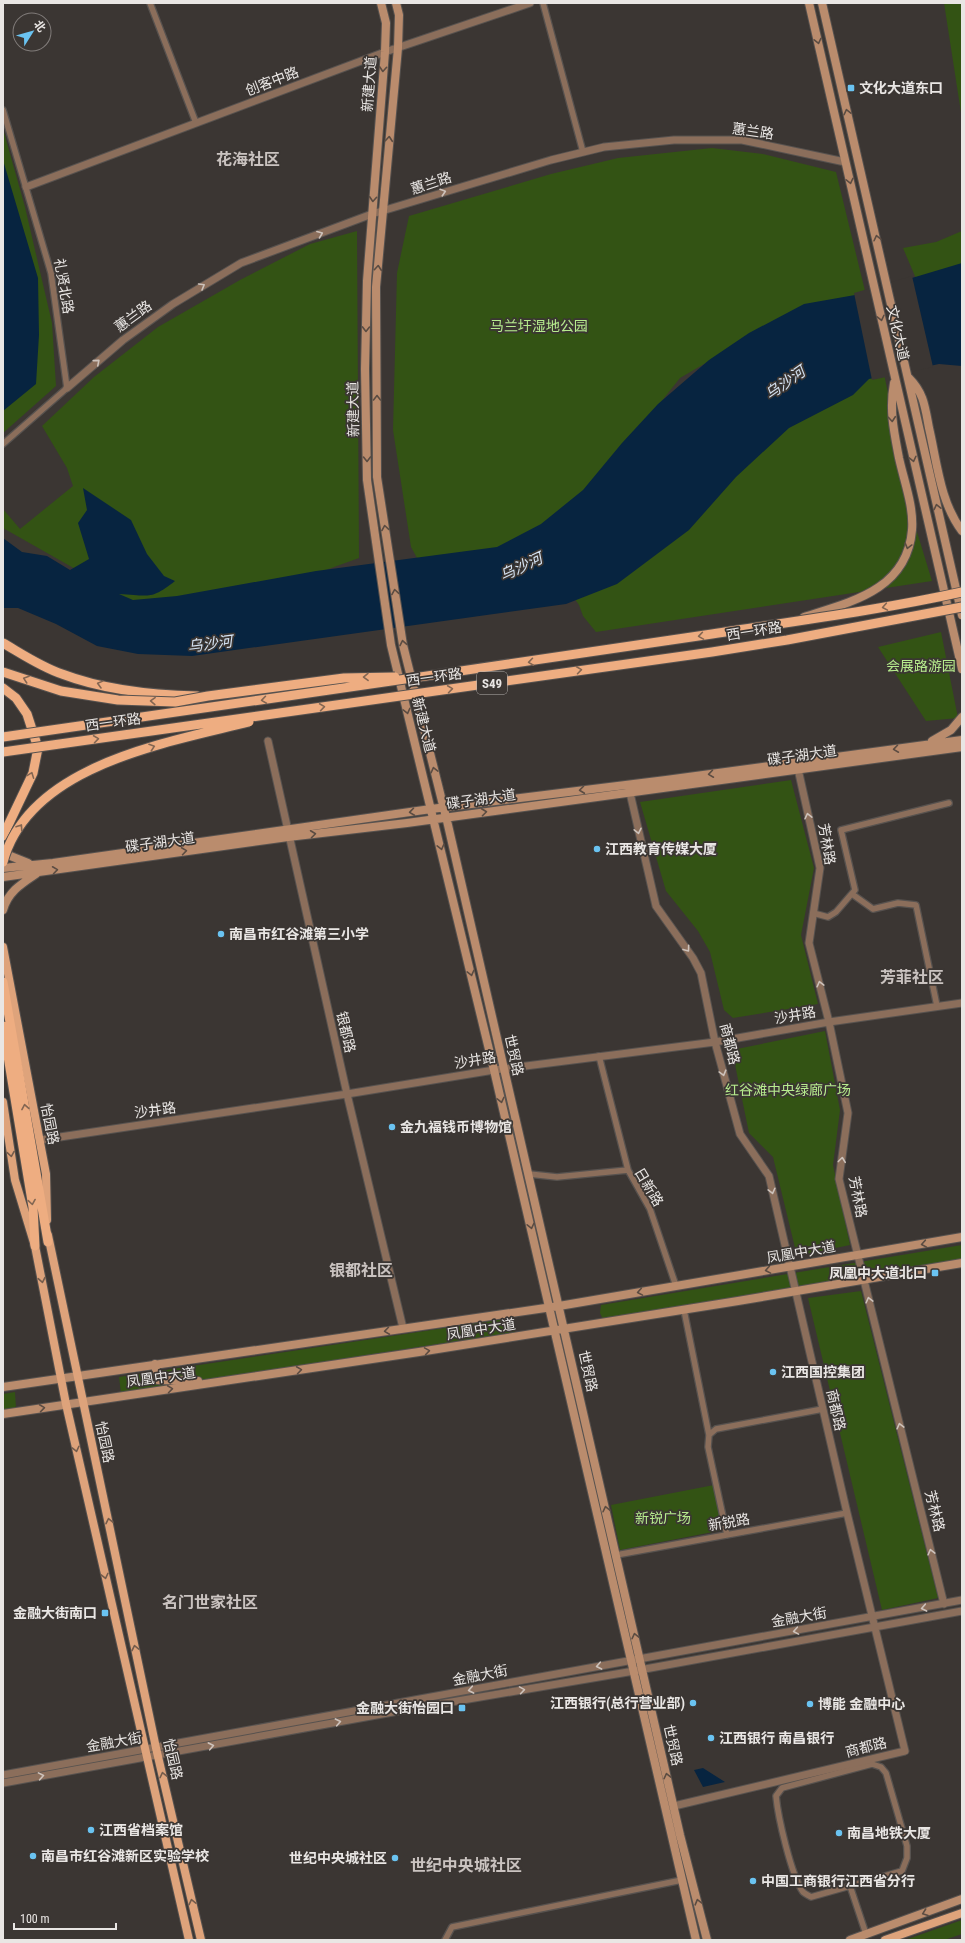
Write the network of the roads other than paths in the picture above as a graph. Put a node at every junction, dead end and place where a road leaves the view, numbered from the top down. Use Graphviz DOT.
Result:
graph roads {
  1 [pos="150,3"];
  2 [pos="381,3"];
  3 [pos="396,3"];
  4 [pos="530,3"];
  5 [pos="543,3"];
  6 [pos="809,3"];
  7 [pos="822,3"];
  8 [pos="398,48"];
  9 [pos="385,52"];
  10 [pos="3,110"];
  11 [pos="196,123"];
  12 [pos="583,152"];
  13 [pos="845,162"];
  14 [pos="26,187"];
  15 [pos="383,211"];
  16 [pos="372,214"];
  17 [pos="908,377"];
  18 [pos="895,380"];
  19 [pos="67,388"];
  20 [pos="3,444"];
  21 [pos="962,530"];
  22 [pos="962,592"];
  23 [pos="962,606"];
  24 [pos="962,615"];
  25 [pos="787,623"];
  26 [pos="3,643"];
  27 [pos="962,669"];
  28 [pos="3,672"];
  29 [pos="432,676"];
  30 [pos="3,688"];
  31 [pos="208,696"];
  32 [pos="298,710"];
  33 [pos="962,717"];
  34 [pos="3,737"];
  35 [pos="962,740"];
  36 [pos="268,741"];
  37 [pos="920,745"];
  38 [pos="962,747"];
  39 [pos="3,752"];
  40 [pos="798,769"];
  41 [pos="630,793"];
  42 [pos="949,803"];
  43 [pos="443,808"];
  44 [pos="431,809"];
  45 [pos="446,817"];
  46 [pos="434,819"];
  47 [pos="288,833"];
  48 [pos="3,836"];
  49 [pos="3,853"];
  50 [pos="3,862"];
  51 [pos="34,864"];
  52 [pos="3,868"];
  53 [pos="41,872"];
  54 [pos="3,877"];
  55 [pos="852,894"];
  56 [pos="3,910"];
  57 [pos="813,913"];
  58 [pos="3,947"];
  59 [pos="3,982"];
  60 [pos="962,1003"];
  61 [pos="937,1006"];
  62 [pos="829,1022"];
  63 [pos="3,1026"];
  64 [pos="715,1042"];
  65 [pos="599,1056"];
  66 [pos="504,1068"];
  67 [pos="494,1070"];
  68 [pos="347,1094"];
  69 [pos="3,1102"];
  70 [pos="40,1140"];
  71 [pos="628,1170"];
  72 [pos="529,1174"];
  73 [pos="962,1237"];
  74 [pos="48,1242"];
  75 [pos="35,1246"];
  76 [pos="858,1255"];
  77 [pos="962,1263"];
  78 [pos="790,1266"];
  79 [pos="864,1280"];
  80 [pos="676,1286"];
  81 [pos="796,1292"];
  82 [pos="559,1306"];
  83 [pos="549,1307"];
  84 [pos="684,1310"];
  85 [pos="403,1328"];
  86 [pos="565,1329"];
  87 [pos="555,1331"];
  88 [pos="155,1364"];
  89 [pos="77,1375"];
  90 [pos="60,1378"];
  91 [pos="219,1382"];
  92 [pos="3,1387"];
  93 [pos="83,1402"];
  94 [pos="66,1404"];
  95 [pos="823,1409"];
  96 [pos="3,1414"];
  97 [pos="709,1435"];
  98 [pos="847,1514"];
  99 [pos="726,1535"];
  100 [pos="616,1555"];
  101 [pos="962,1600"];
  102 [pos="944,1604"];
  103 [pos="962,1611"];
  104 [pos="872,1617"];
  105 [pos="875,1627"];
  106 [pos="640,1658"];
  107 [pos="631,1660"];
  108 [pos="643,1670"];
  109 [pos="634,1671"];
  110 [pos="157,1752"];
  111 [pos="146,1754"];
  112 [pos="3,1775"];
  113 [pos="3,1783"];
  114 [pos="674,1806"];
  115 [pos="682,1880"];
  116 [pos="850,1886"];
  117 [pos="962,1899"];
  118 [pos="962,1913"];
  119 [pos="866,1934"];
  120 [pos="189,1940"];
  121 [pos="201,1940"];
  122 [pos="445,1940"];
  123 [pos="696,1940"];
  124 [pos="707,1940"];
  125 [pos="850,1940"];
  126 [pos="885,1940"];
  1 -- 11 [label="street"];
  2 -- 9 [label="main road, 新建大道"];
  3 -- 8 [label="main road, 新建大道"];
  4 -- 8 [label="street, 创客中路"];
  5 -- 12 [label="street"];
  6 -- 13 [label="main road, 文化大道, one-way"];
  17 -- 7 [label="main road, 文化大道, one-way"];
  8 -- 9 [label="street, 创客中路"];
  15 -- 8 [label="main road, 新建大道, one-way"];
  9 -- 11 [label="street, 创客中路"];
  9 -- 16 [label="main road, 新建大道, one-way"];
  10 -- 14 [label="street, 礼贤北路"];
  11 -- 14 [label="street, 创客中路"];
  12 -- 13 [label="street, 蕙兰路"];
  15 -- 12 [label="street, 蕙兰路, one-way"];
  13 -- 18 [label="main road, 文化大道, one-way"];
  14 -- 19 [label="street, 礼贤北路"];
  15 -- 16 [label="street, 蕙兰路"];
  43 -- 15 [label="main road, 新建大道, one-way"];
  19 -- 16 [label="street, 蕙兰路, one-way"];
  16 -- 44 [label="main road, 新建大道, one-way"];
  17 -- 21 [label="main road"];
  24 -- 17 [label="main road, 文化大道, one-way"];
  18 -- 25 [label="main road, one-way, bridge"];
  18 -- 27 [label="main road, 文化大道, one-way"];
  19 -- 20 [label="street"];
  22 -- 25 [label="highway, 西一环路 / S49, one-way, bridge"];
  32 -- 23 [label="highway, 西一环路 / S49, one-way, bridge"];
  25 -- 29 [label="highway, 西一环路 / S49, one-way, bridge"];
  31 -- 26 [label="highway, one-way, bridge"];
  31 -- 28 [label="highway, one-way, bridge"];
  29 -- 31 [label="highway, one-way, bridge"];
  29 -- 34 [label="highway, 西一环路 / S49, one-way, bridge"];
  48 -- 30 [label="highway, one-way, bridge"];
  39 -- 32 [label="highway, 西一环路 / S49, one-way, bridge"];
  50 -- 32 [label="highway, one-way, bridge"];
  33 -- 37 [label="main road"];
  35 -- 37 [label="main road, 碟子湖大道"];
  36 -- 47 [label="street, 银都路"];
  37 -- 43 [label="main road, 碟子湖大道, one-way"];
  38 -- 40 [label="main road, 碟子湖大道"];
  40 -- 41 [label="main road, 碟子湖大道"];
  57 -- 40 [label="street, 芳林路, one-way"];
  45 -- 41 [label="main road, 碟子湖大道, one-way"];
  41 -- 64 [label="street, 商都路, one-way"];
  42 -- 55 [label="street"];
  43 -- 44 [label="main road, 碟子湖大道"];
  43 -- 45 [label="main road, 世贸路"];
  44 -- 46 [label="main road, 世贸路"];
  44 -- 47 [label="main road, 碟子湖大道, one-way"];
  45 -- 46 [label="main road, 碟子湖大道"];
  45 -- 66 [label="main road, 世贸路"];
  47 -- 46 [label="main road, 碟子湖大道, one-way"];
  46 -- 67 [label="main road, 世贸路, one-way"];
  47 -- 51 [label="main road, 碟子湖大道"];
  53 -- 47 [label="main road, 碟子湖大道, one-way"];
  47 -- 68 [label="street, 银都路"];
  49 -- 51 [label="main road"];
  51 -- 52 [label="main road, 碟子湖大道"];
  53 -- 54 [label="main road, 碟子湖大道"];
  53 -- 56 [label="main road"];
  55 -- 57 [label="street"];
  55 -- 61 [label="street"];
  62 -- 57 [label="street, 芳林路, one-way"];
  58 -- 70 [label="main road, 怡园路"];
  74 -- 59 [label="highway, one-way"];
  60 -- 61 [label="street, 沙井路"];
  61 -- 62 [label="street, 沙井路"];
  62 -- 64 [label="street, 沙井路"];
  76 -- 62 [label="street, 芳林路, one-way"];
  63 -- 75 [label="highway, one-way"];
  64 -- 65 [label="street, 沙井路"];
  64 -- 78 [label="street, 商都路, one-way"];
  65 -- 66 [label="street, 沙井路"];
  65 -- 71 [label="street"];
  66 -- 67 [label="street, 沙井路"];
  66 -- 72 [label="main road, 世贸路"];
  67 -- 68 [label="street, 沙井路"];
  67 -- 83 [label="main road, 世贸路, one-way"];
  68 -- 70 [label="street, 沙井路"];
  68 -- 85 [label="street, 银都路"];
  69 -- 75 [label="main road, 怡园路, one-way"];
  70 -- 74 [label="main road, 怡园路"];
  71 -- 72 [label="street, 日新路"];
  71 -- 80 [label="street, 日新路"];
  72 -- 82 [label="main road, 世贸路"];
  73 -- 76 [label="main road, 凤凰中大道, one-way"];
  74 -- 89 [label="main road, 怡园路"];
  75 -- 90 [label="main road, 怡园路, one-way"];
  76 -- 78 [label="main road, 凤凰中大道"];
  76 -- 79 [label="street, 芳林路"];
  77 -- 79 [label="main road, 凤凰中大道"];
  78 -- 80 [label="main road, 凤凰中大道, one-way"];
  78 -- 81 [label="street, 商都路"];
  79 -- 81 [label="main road, 凤凰中大道"];
  102 -- 79 [label="street, 芳林路, one-way"];
  80 -- 82 [label="main road, 凤凰中大道, one-way"];
  81 -- 84 [label="main road, 凤凰中大道"];
  81 -- 95 [label="street, 商都路"];
  82 -- 83 [label="main road, 凤凰中大道"];
  82 -- 86 [label="main road, 世贸路"];
  83 -- 85 [label="main road, 凤凰中大道"];
  83 -- 87 [label="main road, 世贸路"];
  84 -- 86 [label="main road, 凤凰中大道"];
  84 -- 97 [label="street"];
  85 -- 88 [label="main road, 凤凰中大道, one-way"];
  86 -- 87 [label="main road, 凤凰中大道"];
  100 -- 86 [label="main road, 世贸路, one-way"];
  91 -- 87 [label="main road, 凤凰中大道, one-way"];
  87 -- 107 [label="main road, 世贸路"];
  88 -- 89 [label="main road, 凤凰中大道"];
  88 -- 91 [label="main road"];
  89 -- 90 [label="main road, 凤凰中大道"];
  89 -- 93 [label="main road, 怡园路"];
  90 -- 92 [label="main road, 凤凰中大道"];
  90 -- 94 [label="main road, 怡园路"];
  93 -- 91 [label="main road, 凤凰中大道, one-way"];
  93 -- 94 [label="main road, 凤凰中大道"];
  110 -- 93 [label="main road, 怡园路, one-way"];
  96 -- 94 [label="main road, 凤凰中大道, one-way"];
  94 -- 111 [label="main road, 怡园路, one-way"];
  95 -- 97 [label="street"];
  95 -- 98 [label="street, 商都路"];
  97 -- 99 [label="street"];
  98 -- 99 [label="street, 新锐路"];
  98 -- 104 [label="street, 商都路"];
  99 -- 100 [label="street, 新锐路"];
  106 -- 100 [label="main road, 世贸路, one-way"];
  101 -- 102 [label="street, 金融大街"];
  102 -- 104 [label="street, 金融大街, one-way"];
  103 -- 105 [label="street, 金融大街"];
  104 -- 105 [label="street, 商都路"];
  104 -- 106 [label="street, 金融大街, one-way"];
  105 -- 108 [label="street, 金融大街"];
  105 -- 114 [label="street, 商都路"];
  106 -- 107 [label="street, 金融大街"];
  106 -- 108 [label="main road, 世贸路"];
  107 -- 109 [label="main road, 世贸路"];
  107 -- 110 [label="street, 金融大街, one-way"];
  108 -- 109 [label="street, 金融大街"];
  114 -- 108 [label="main road, 世贸路, one-way"];
  110 -- 109 [label="street, 金融大街, one-way"];
  109 -- 115 [label="main road, 世贸路"];
  110 -- 111 [label="street, 金融大街"];
  121 -- 110 [label="main road, 怡园路, one-way"];
  111 -- 112 [label="street, 金融大街"];
  113 -- 111 [label="street, 金融大街, one-way"];
  111 -- 120 [label="main road, 怡园路"];
  124 -- 114 [label="main road, 世贸路, one-way"];
  115 -- 122 [label="street"];
  115 -- 123 [label="main road, 世贸路"];
  116 -- 116 [label="street"];
  116 -- 119 [label="street"];
  117 -- 119 [label="main road, one-way"];
  118 -- 126 [label="main road"];
  119 -- 125 [label="main road"];
}
